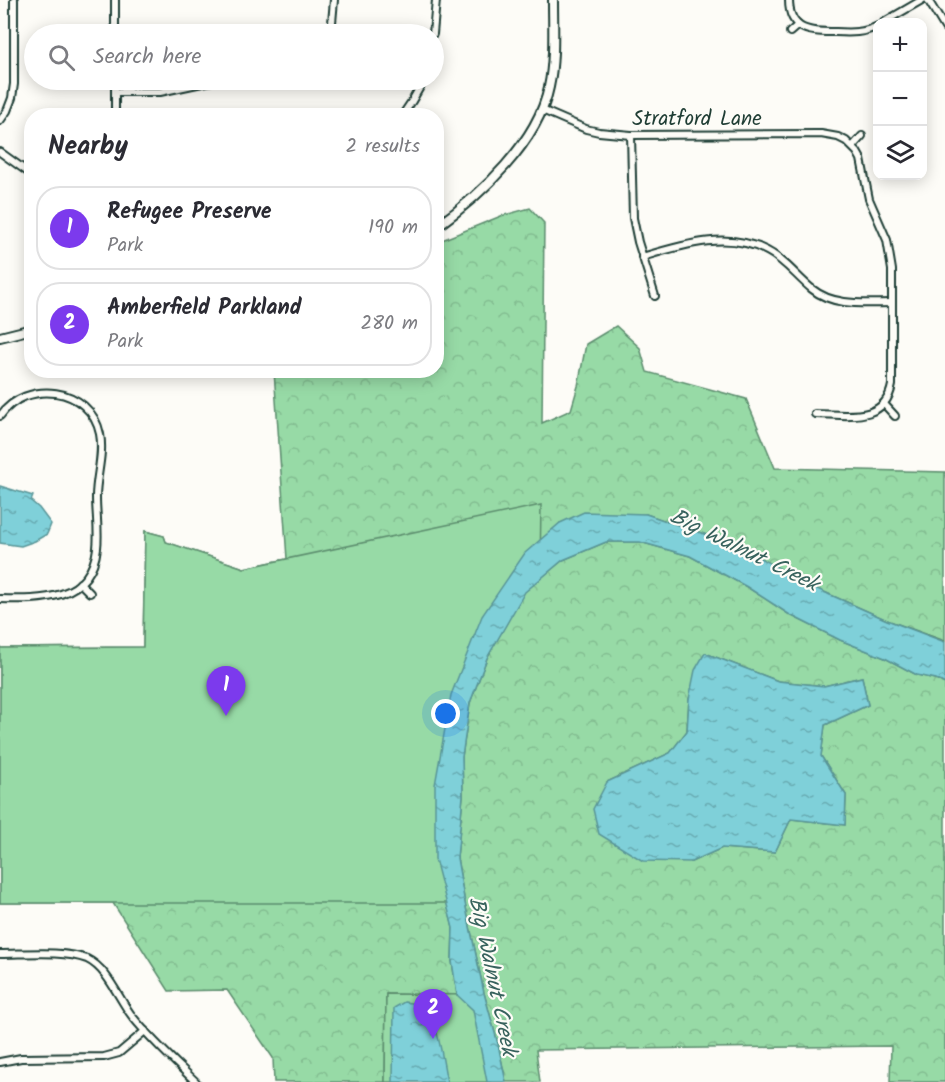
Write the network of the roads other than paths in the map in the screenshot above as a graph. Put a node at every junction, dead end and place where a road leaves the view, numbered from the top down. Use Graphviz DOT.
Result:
graph roads {
  1 [pos="14,0"];
  2 [pos="115,0"];
  3 [pos="334,0"];
  4 [pos="436,0"];
  5 [pos="553,0"];
  6 [pos="789,0"];
  7 [pos="922,0"];
  8 [pos="928,0"];
  9 [pos="891,18"];
  10 [pos="115,24"];
  11 [pos="332,24"];
  12 [pos="434,24"];
  13 [pos="799,26"];
  14 [pos="873,28"];
  15 [pos="945,28"];
  16 [pos="790,32"];
  17 [pos="169,90"];
  18 [pos="418,90"];
  19 [pos="115,92"];
  20 [pos="115,108"];
  21 [pos="407,108"];
  22 [pos="542,110"];
  23 [pos="0,121"];
  24 [pos="632,135"];
  25 [pos="862,136"];
  26 [pos="853,146"];
  27 [pos="0,152"];
  28 [pos="24,169"];
  29 [pos="444,221"];
  30 [pos="642,257"];
  31 [pos="655,296"];
  32 [pos="892,303"];
  33 [pos="24,331"];
  34 [pos="0,337"];
  35 [pos="884,404"];
  36 [pos="814,414"];
  37 [pos="0,416"];
  38 [pos="895,416"];
  39 [pos="80,583"];
  40 [pos="90,593"];
  41 [pos="0,599"];
  42 [pos="0,954"];
  43 [pos="145,1031"];
  44 [pos="0,1062"];
  45 [pos="196,1082"];
  1 -- 23 [label="street"];
  2 -- 10 [label="street"];
  3 -- 11 [label="street"];
  4 -- 12 [label="street"];
  5 -- 22 [label="street"];
  6 -- 13 [label="street"];
  7 -- 9 [label="street"];
  8 -- 15 [label="street"];
  13 -- 14 [label="street"];
  13 -- 16 [label="street"];
  17 -- 19 [label="street"];
  18 -- 21 [label="street"];
  19 -- 20 [label="street"];
  22 -- 24 [label="street, Stratford Lane"];
  22 -- 29 [label="street"];
  24 -- 26 [label="street, Stratford Lane"];
  24 -- 30 [label="street"];
  25 -- 26 [label="street"];
  26 -- 32 [label="street"];
  27 -- 28 [label="street"];
  30 -- 31 [label="street"];
  30 -- 32 [label="street"];
  32 -- 35 [label="street"];
  33 -- 34 [label="street"];
  35 -- 36 [label="street"];
  35 -- 38 [label="street"];
  37 -- 39 [label="street"];
  39 -- 40 [label="street"];
  39 -- 41 [label="street"];
  42 -- 43 [label="street"];
  43 -- 44 [label="street"];
  43 -- 45 [label="street"];
}
